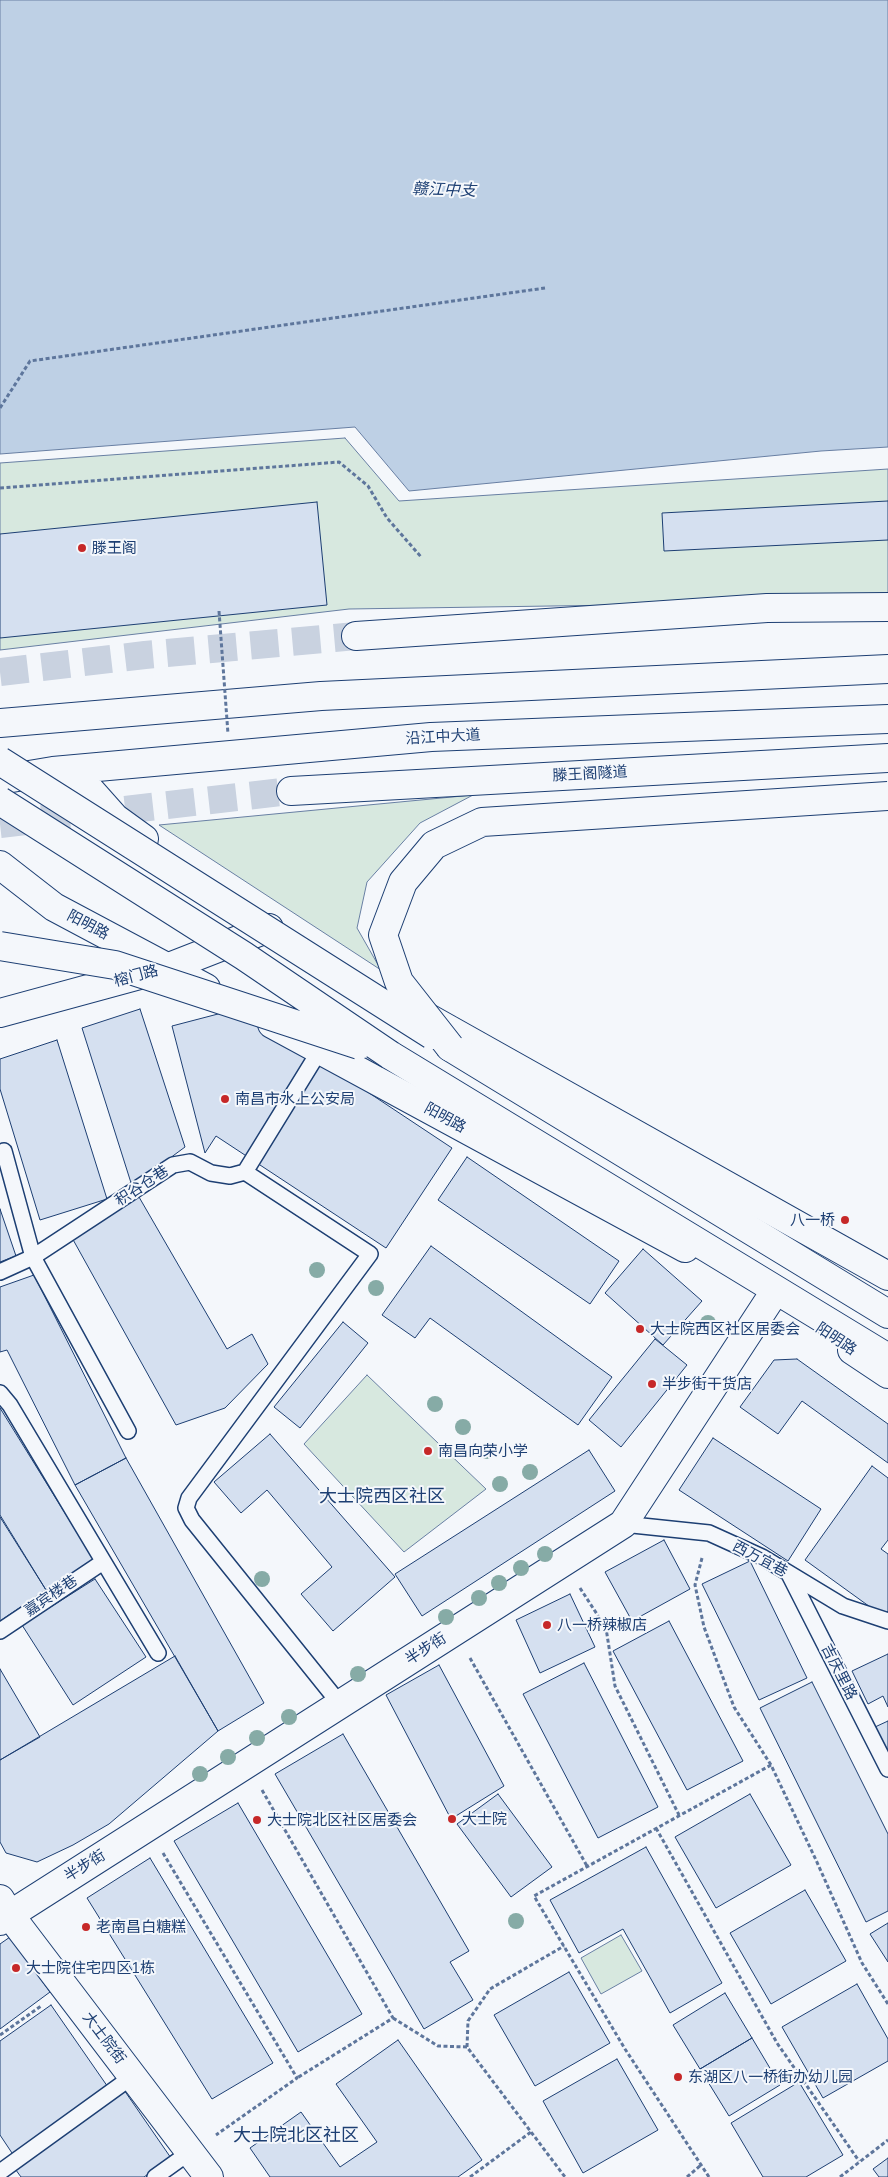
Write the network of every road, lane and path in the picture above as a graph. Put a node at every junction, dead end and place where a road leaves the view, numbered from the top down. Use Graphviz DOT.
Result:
graph roads {
  1 [pos="545,288"];
  2 [pos="0,408"];
  3 [pos="0,488"];
  4 [pos="422,558"];
  5 [pos="888,607"];
  6 [pos="219,611"];
  7 [pos="356,636"];
  8 [pos="888,669"];
  9 [pos="888,719"];
  10 [pos="0,723"];
  11 [pos="228,734"];
  12 [pos="888,758"];
  13 [pos="0,761"];
  14 [pos="53,771"];
  15 [pos="0,780"];
  16 [pos="291,790"];
  17 [pos="888,796"];
  18 [pos="0,801"];
  19 [pos="0,864"];
  20 [pos="269,928"];
  21 [pos="0,946"];
  22 [pos="169,967"];
  23 [pos="0,1013"];
  24 [pos="450,1046"];
  25 [pos="320,1050"];
  26 [pos="390,1056"];
  27 [pos="4,1151"];
  28 [pos="245,1172"];
  29 [pos="33,1257"];
  30 [pos="0,1272"];
  31 [pos="888,1276"];
  32 [pos="772,1296"];
  33 [pos="888,1314"];
  34 [pos="888,1358"];
  35 [pos="888,1374"];
  36 [pos="0,1393"];
  37 [pos="128,1431"];
  38 [pos="623,1524"];
  39 [pos="709,1533"];
  40 [pos="103,1562"];
  41 [pos="563,1562"];
  42 [pos="789,1574"];
  43 [pos="888,1622"];
  44 [pos="0,1631"];
  45 [pos="454,1631"];
  46 [pos="158,1653"];
  47 [pos="340,1704"];
  48 [pos="247,1763"];
  49 [pos="771,1765"];
  50 [pos="888,1769"];
  51 [pos="680,1815"];
  52 [pos="148,1826"];
  53 [pos="656,1828"];
  54 [pos="587,1866"];
  55 [pos="3,1911"];
  56 [pos="564,1946"];
  57 [pos="66,1988"];
  58 [pos="888,2004"];
  59 [pos="392,2018"];
  60 [pos="0,2035"];
  61 [pos="467,2047"];
  62 [pos="133,2076"];
  63 [pos="297,2078"];
  64 [pos="531,2132"];
  65 [pos="888,2140"];
  66 [pos="190,2152"];
  67 [pos="860,2162"];
  68 [pos="701,2165"];
  69 [pos="0,2172"];
  70 [pos="155,2177"];
  71 [pos="209,2177"];
  72 [pos="470,2177"];
  73 [pos="565,2177"];
  74 [pos="687,2177"];
  75 [pos="709,2177"];
  76 [pos="840,2177"];
  1 -- 2 [label="path"];
  3 -- 4 [label="path"];
  5 -- 7 [label="main road"];
  6 -- 11 [label="path, bridge"];
  8 -- 10 [label="main road"];
  9 -- 14 [label="main road, 沿江中大道"];
  12 -- 16 [label="main road, 滕王阁隧道"];
  13 -- 24 [label="main road, bridge"];
  14 -- 15 [label="main road, 沿江中大道"];
  14 -- 20 [label="main road"];
  17 -- 24 [label="main road, bridge"];
  18 -- 26 [label="main road, bridge"];
  19 -- 22 [label="main road, 阳明路"];
  20 -- 22 [label="main road, 榕门路"];
  20 -- 31 [label="main road"];
  21 -- 26 [label="main road, bridge"];
  22 -- 23 [label="main road, 榕门路"];
  22 -- 25 [label="main road, 阳明路"];
  24 -- 33 [label="main road"];
  25 -- 28 [label="lane"];
  25 -- 32 [label="main road, 阳明路"];
  26 -- 34 [label="main road"];
  27 -- 29 [label="lane"];
  28 -- 29 [label="lane, 积谷仓巷"];
  28 -- 47 [label="lane"];
  29 -- 30 [label="lane, 积谷仓巷"];
  29 -- 37 [label="lane"];
  32 -- 35 [label="main road, 阳明路"];
  32 -- 38 [label="main road, 半步街"];
  36 -- 40 [label="lane"];
  38 -- 39 [label="lane, 西万宜巷"];
  38 -- 41 [label="main road, 半步街"];
  39 -- 42 [label="lane, 西万宜巷"];
  39 -- 49 [label="path"];
  40 -- 44 [label="lane, 嘉宾楼巷"];
  40 -- 46 [label="lane"];
  41 -- 45 [label="main road, 半步街"];
  41 -- 51 [label="path"];
  42 -- 43 [label="lane, 西万宜巷"];
  42 -- 50 [label="lane, 吉庆里路"];
  45 -- 47 [label="main road, 半步街"];
  45 -- 54 [label="path"];
  47 -- 48 [label="main road, 半步街"];
  48 -- 52 [label="main road, 半步街"];
  48 -- 59 [label="path"];
  49 -- 51 [label="path"];
  49 -- 58 [label="path"];
  51 -- 53 [label="path"];
  52 -- 55 [label="main road, 半步街"];
  52 -- 63 [label="path"];
  53 -- 54 [label="path"];
  53 -- 67 [label="path"];
  54 -- 56 [label="path"];
  55 -- 57 [label="main road, 大士院街"];
  56 -- 61 [label="path"];
  56 -- 68 [label="path"];
  57 -- 60 [label="path"];
  57 -- 62 [label="main road, 大士院街"];
  59 -- 61 [label="path"];
  59 -- 63 [label="path"];
  61 -- 64 [label="path"];
  62 -- 66 [label="main road, 大士院街"];
  62 -- 69 [label="lane"];
  63 -- 66 [label="path"];
  64 -- 72 [label="path"];
  64 -- 73 [label="path"];
  65 -- 67 [label="path"];
  66 -- 70 [label="lane"];
  66 -- 71 [label="main road, 大士院街"];
  67 -- 76 [label="path"];
  68 -- 74 [label="path"];
  68 -- 75 [label="path"];
}
